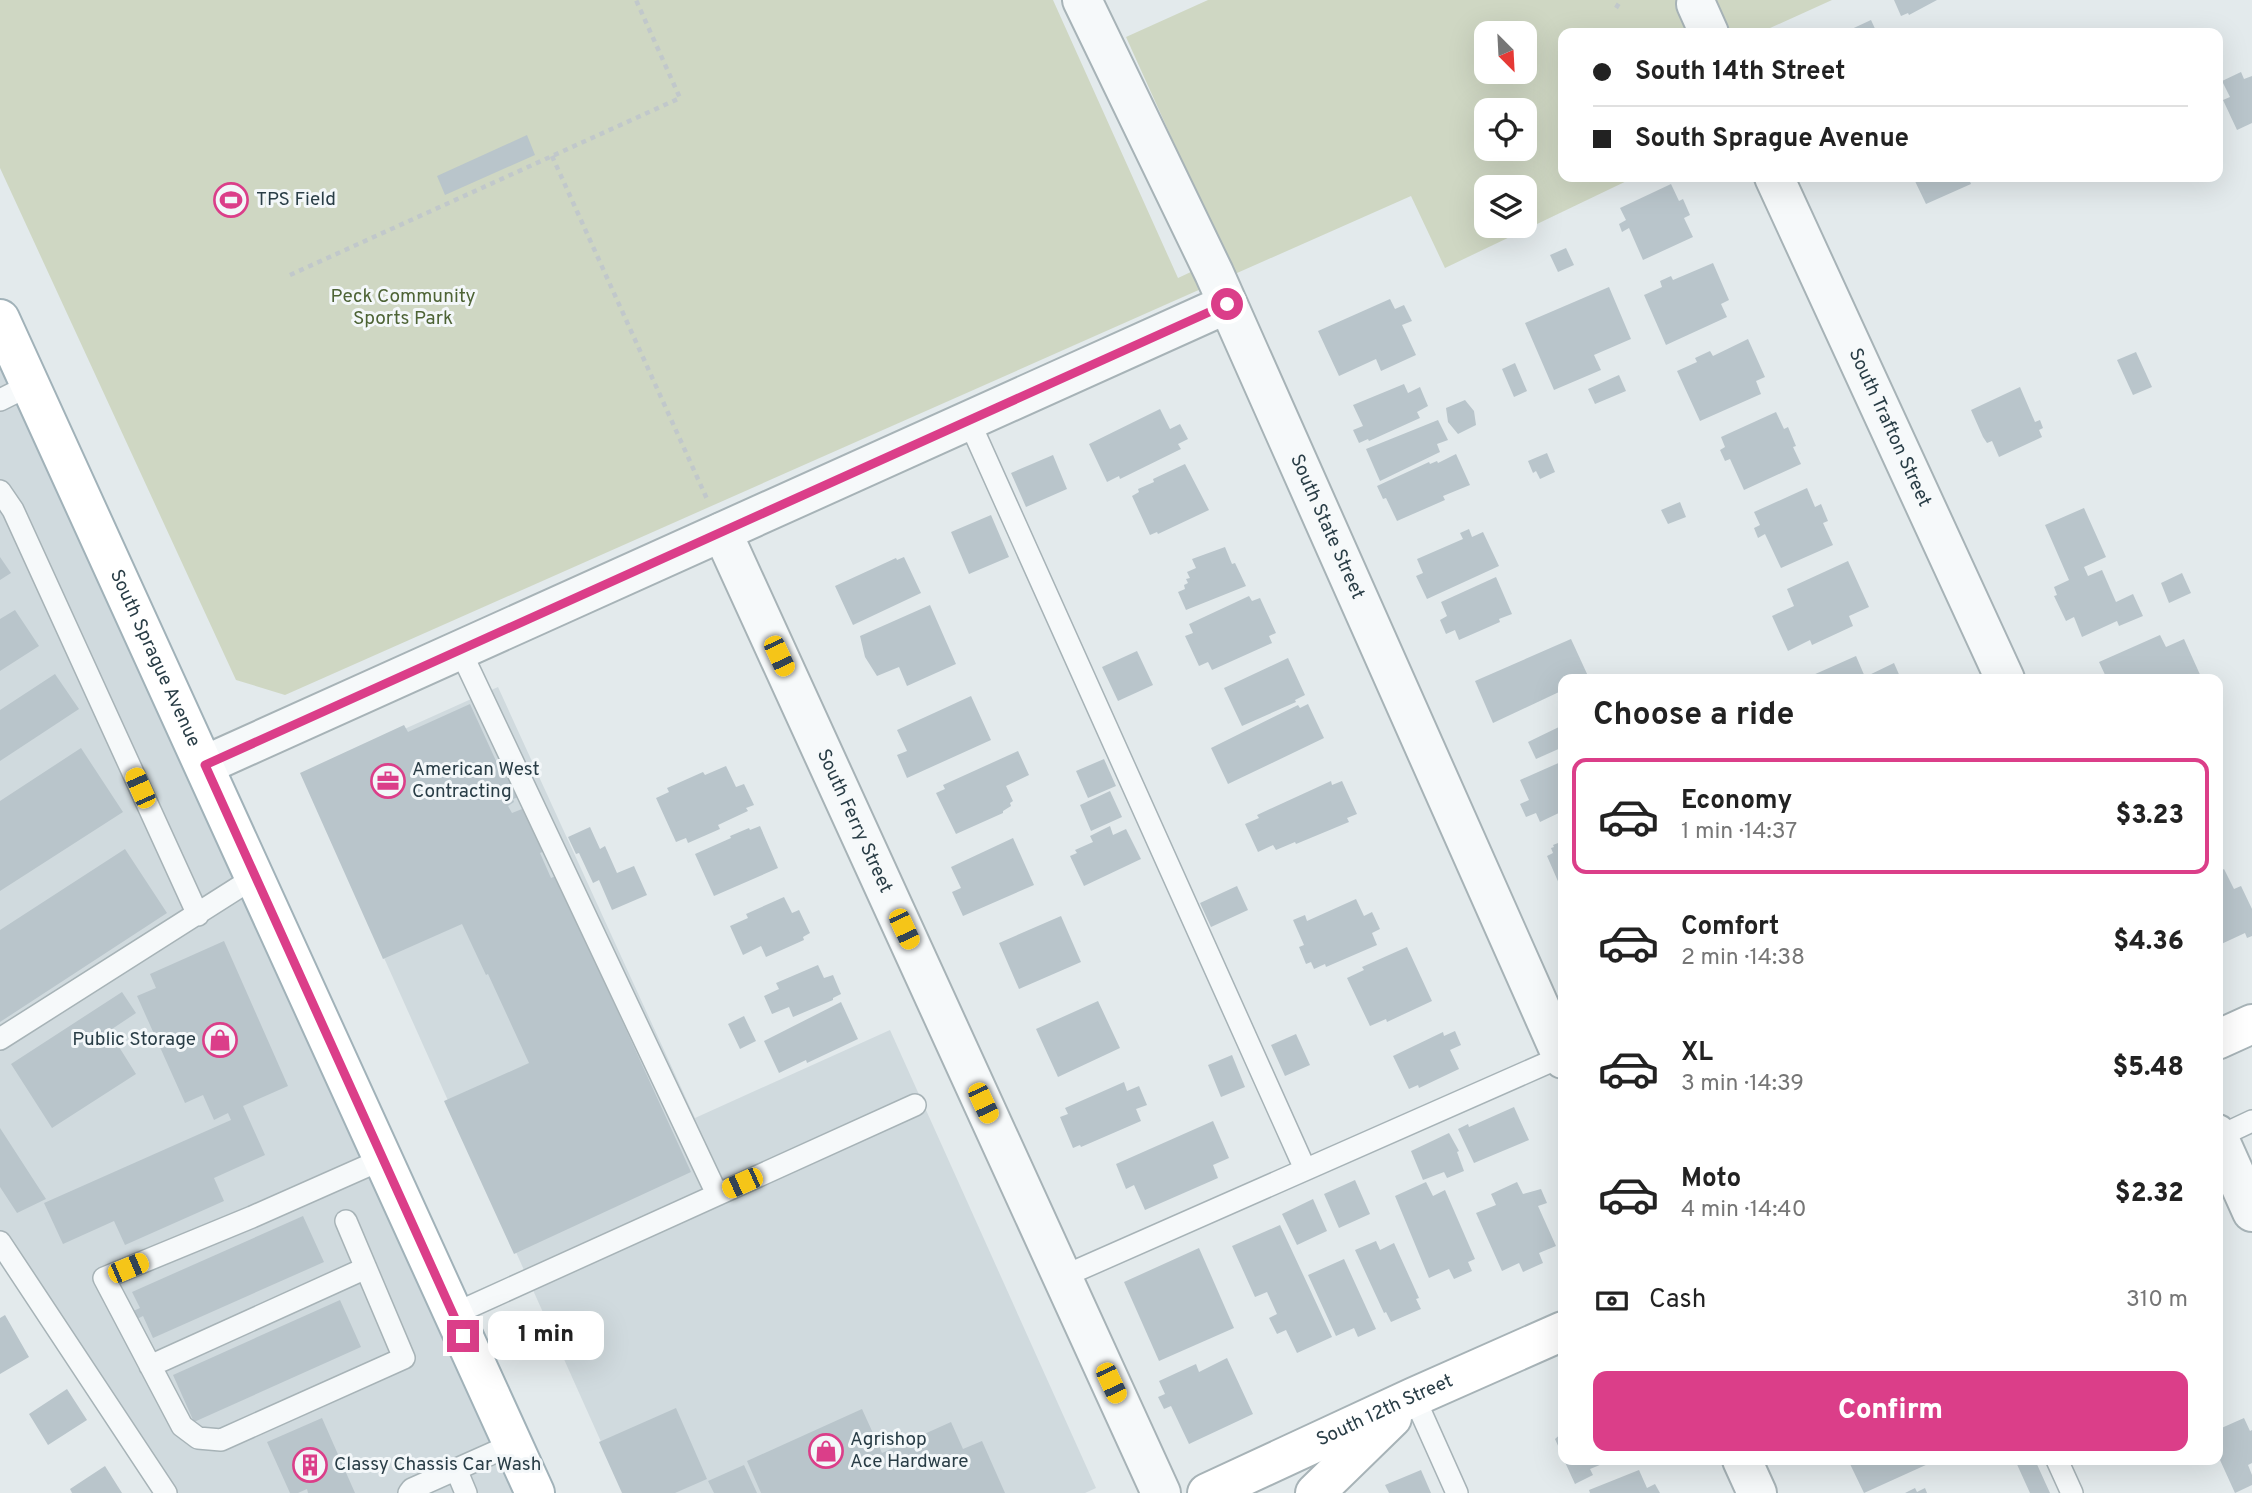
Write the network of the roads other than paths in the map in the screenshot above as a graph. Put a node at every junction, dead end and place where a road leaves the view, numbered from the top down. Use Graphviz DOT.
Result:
graph roads {
  1 [pos="1082,0"];
  2 [pos="1776,182"];
  3 [pos="1227,304"];
  4 [pos="0,319"];
  5 [pos="15,392"];
  6 [pos="969,421"];
  7 [pos="0,491"];
  8 [pos="722,532"];
  9 [pos="460,650"];
  10 [pos="2003,674"];
  11 [pos="205,765"];
  12 [pos="254,877"];
  13 [pos="198,915"];
  14 [pos="2252,1024"];
  15 [pos="2223,1037"];
  16 [pos="0,1039"];
  17 [pos="1558,1048"];
  18 [pos="1558,1059"];
  19 [pos="915,1105"];
  20 [pos="2229,1131"];
  21 [pos="383,1158"];
  22 [pos="1305,1169"];
  23 [pos="717,1194"];
  24 [pos="2252,1212"];
  25 [pos="346,1221"];
  26 [pos="0,1242"];
  27 [pos="366,1268"];
  28 [pos="1062,1277"];
  29 [pos="454,1314"];
  30 [pos="1558,1333"];
  31 [pos="150,1366"];
  32 [pos="1414,1397"];
  33 [pos="513,1444"];
  34 [pos="1744,1465"];
  35 [pos="2059,1465"];
  36 [pos="456,1469"];
  37 [pos="166,1493"];
  38 [pos="409,1493"];
  39 [pos="466,1493"];
  40 [pos="535,1493"];
  41 [pos="1161,1493"];
  42 [pos="1207,1493"];
  43 [pos="1315,1493"];
  44 [pos="1457,1493"];
  45 [pos="1757,1493"];
  46 [pos="2072,1493"];
  1 -- 3 [label="street, South State Street"];
  2 -- 10 [label="street, South Trafton Street"];
  3 -- 6 [label="street"];
  3 -- 17 [label="street, South State Street"];
  4 -- 5 [label="main road, South Sprague Avenue"];
  5 -- 11 [label="main road, South Sprague Avenue"];
  6 -- 8 [label="street"];
  6 -- 22 [label="lane"];
  7 -- 13 [label="lane"];
  8 -- 9 [label="street"];
  8 -- 28 [label="street, South Ferry Street"];
  9 -- 11 [label="street"];
  9 -- 23 [label="lane"];
  11 -- 12 [label="main road, South Sprague Avenue"];
  12 -- 13 [label="lane"];
  12 -- 21 [label="main road, South Sprague Avenue"];
  13 -- 16 [label="lane"];
  14 -- 15 [label="main road"];
  18 -- 22 [label="lane"];
  19 -- 23 [label="lane"];
  20 -- 24 [label="street"];
  21 -- 29 [label="main road, South Sprague Avenue"];
  21 -- 31 [label="lane"];
  22 -- 28 [label="lane"];
  23 -- 29 [label="lane"];
  25 -- 27 [label="lane"];
  26 -- 37 [label="lane"];
  27 -- 31 [label="lane"];
  27 -- 31 [label="lane"];
  28 -- 41 [label="street, South Ferry Street"];
  29 -- 33 [label="main road, South Sprague Avenue"];
  30 -- 32 [label="main road, South 12th Street"];
  32 -- 42 [label="main road, South 12th Street"];
  32 -- 43 [label="main road"];
  32 -- 44 [label="lane"];
  33 -- 36 [label="lane"];
  33 -- 40 [label="main road, South Sprague Avenue"];
  34 -- 45 [label="street"];
  35 -- 46 [label="lane"];
  36 -- 38 [label="lane"];
  36 -- 39 [label="lane"];
}
